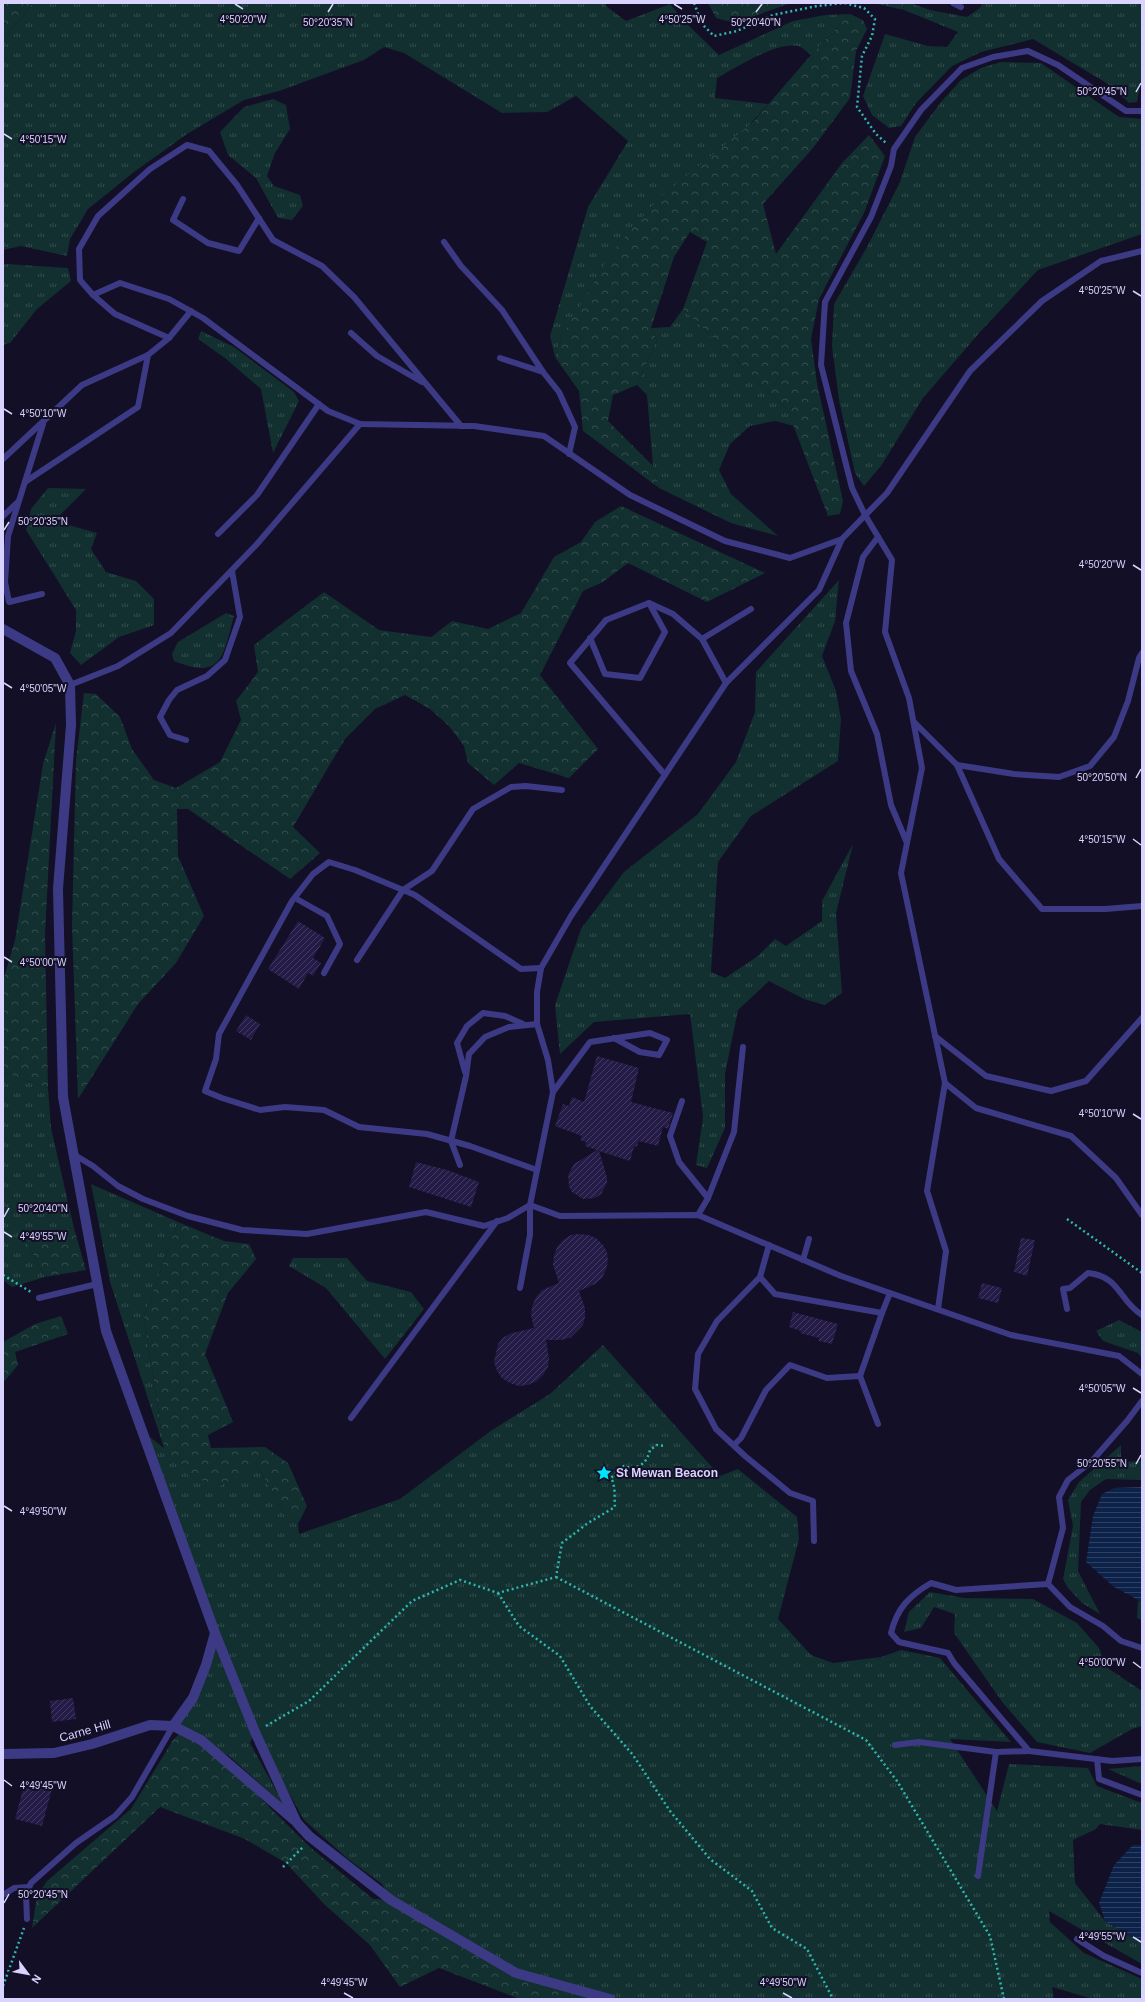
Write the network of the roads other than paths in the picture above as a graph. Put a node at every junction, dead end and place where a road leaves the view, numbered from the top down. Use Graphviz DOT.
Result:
graph roads {
  1 [pos="953,3"];
  2 [pos="961,7"];
  3 [pos="1142,111"];
  4 [pos="183,199"];
  5 [pos="259,218"];
  6 [pos="444,242"];
  7 [pos="1142,251"];
  8 [pos="93,295"];
  9 [pos="191,311"];
  10 [pos="351,333"];
  11 [pos="169,338"];
  12 [pos="148,355"];
  13 [pos="500,358"];
  14 [pos="543,372"];
  15 [pos="426,384"];
  16 [pos="319,404"];
  17 [pos="44,422"];
  18 [pos="360,424"];
  19 [pos="461,426"];
  20 [pos="569,454"];
  21 [pos="3,459"];
  22 [pos="25,482"];
  23 [pos="19,501"];
  24 [pos="865,515"];
  25 [pos="3,516"];
  26 [pos="218,534"];
  27 [pos="878,537"];
  28 [pos="842,539"];
  29 [pos="232,571"];
  30 [pos="4,581"];
  31 [pos="42,594"];
  32 [pos="649,603"];
  33 [pos="751,609"];
  34 [pos="3,629"];
  35 [pos="590,638"];
  36 [pos="702,638"];
  37 [pos="1142,653"];
  38 [pos="726,683"];
  39 [pos="70,685"];
  40 [pos="914,722"];
  41 [pos="186,740"];
  42 [pos="957,766"];
  43 [pos="665,775"];
  44 [pos="562,790"];
  45 [pos="907,843"];
  46 [pos="403,890"];
  47 [pos="296,898"];
  48 [pos="1142,906"];
  49 [pos="357,960"];
  50 [pos="541,968"];
  51 [pos="324,972"];
  52 [pos="1142,1018"];
  53 [pos="537,1024"];
  54 [pos="524,1025"];
  55 [pos="936,1036"];
  56 [pos="614,1038"];
  57 [pos="742,1047"];
  58 [pos="466,1076"];
  59 [pos="945,1083"];
  60 [pos="553,1092"];
  61 [pos="682,1101"];
  62 [pos="451,1141"];
  63 [pos="73,1154"];
  64 [pos="460,1165"];
  65 [pos="537,1170"];
  66 [pos="708,1198"];
  67 [pos="530,1205"];
  68 [pos="1142,1214"];
  69 [pos="698,1215"];
  70 [pos="497,1221"];
  71 [pos="809,1239"];
  72 [pos="768,1245"];
  73 [pos="803,1260"];
  74 [pos="760,1277"];
  75 [pos="97,1284"];
  76 [pos="520,1288"];
  77 [pos="890,1293"];
  78 [pos="39,1298"];
  79 [pos="938,1309"];
  80 [pos="1067,1309"];
  81 [pos="882,1313"];
  82 [pos="1142,1315"];
  83 [pos="1142,1374"];
  84 [pos="860,1376"];
  85 [pos="1142,1401"];
  86 [pos="352,1418"];
  87 [pos="878,1424"];
  88 [pos="734,1445"];
  89 [pos="814,1541"];
  90 [pos="1048,1584"];
  91 [pos="215,1633"];
  92 [pos="1142,1648"];
  93 [pos="172,1726"];
  94 [pos="895,1745"];
  95 [pos="996,1752"];
  96 [pos="1029,1752"];
  97 [pos="3,1754"];
  98 [pos="1142,1759"];
  99 [pos="1097,1760"];
  100 [pos="1142,1795"];
  101 [pos="296,1823"];
  102 [pos="978,1876"];
  103 [pos="29,1887"];
  104 [pos="3,1895"];
  105 [pos="27,1919"];
  106 [pos="1077,1939"];
  107 [pos="1142,1973"];
  108 [pos="610,1999"];
  1 -- 2 [label="lane"];
  3 -- 24 [label="lane"];
  4 -- 5 [label="lane"];
  5 -- 8 [label="lane"];
  5 -- 15 [label="lane"];
  6 -- 14 [label="lane"];
  7 -- 24 [label="lane"];
  8 -- 9 [label="lane"];
  8 -- 11 [label="lane"];
  9 -- 11 [label="lane"];
  9 -- 16 [label="lane"];
  10 -- 15 [label="lane"];
  11 -- 12 [label="lane"];
  12 -- 17 [label="lane"];
  12 -- 22 [label="lane"];
  13 -- 14 [label="lane"];
  14 -- 20 [label="lane"];
  15 -- 19 [label="lane"];
  16 -- 18 [label="lane"];
  16 -- 26 [label="lane"];
  17 -- 21 [label="lane"];
  17 -- 22 [label="lane"];
  18 -- 19 [label="lane"];
  18 -- 29 [label="lane"];
  19 -- 20 [label="lane"];
  20 -- 28 [label="lane"];
  22 -- 23 [label="lane"];
  23 -- 25 [label="lane"];
  23 -- 30 [label="lane"];
  24 -- 27 [label="lane"];
  24 -- 28 [label="lane"];
  27 -- 40 [label="lane"];
  27 -- 45 [label="lane"];
  28 -- 38 [label="lane"];
  29 -- 39 [label="lane"];
  29 -- 41 [label="lane"];
  30 -- 31 [label="lane"];
  32 -- 35 [label="lane"];
  32 -- 35 [label="lane"];
  32 -- 36 [label="lane"];
  33 -- 36 [label="lane"];
  34 -- 39 [label="street"];
  35 -- 43 [label="lane"];
  36 -- 38 [label="lane"];
  37 -- 42 [label="lane"];
  38 -- 43 [label="lane"];
  39 -- 63 [label="street"];
  40 -- 42 [label="lane"];
  40 -- 45 [label="lane"];
  42 -- 48 [label="lane"];
  43 -- 50 [label="lane"];
  44 -- 46 [label="lane"];
  45 -- 55 [label="lane"];
  46 -- 47 [label="lane"];
  46 -- 49 [label="lane"];
  46 -- 50 [label="lane"];
  47 -- 51 [label="lane"];
  47 -- 62 [label="lane"];
  50 -- 53 [label="lane"];
  52 -- 55 [label="lane"];
  53 -- 54 [label="lane"];
  53 -- 60 [label="lane"];
  54 -- 58 [label="lane"];
  54 -- 58 [label="lane"];
  55 -- 59 [label="lane"];
  56 -- 56 [label="lane"];
  56 -- 60 [label="lane"];
  57 -- 66 [label="lane"];
  58 -- 62 [label="lane"];
  59 -- 68 [label="lane"];
  59 -- 79 [label="lane"];
  60 -- 65 [label="lane"];
  61 -- 66 [label="lane"];
  62 -- 64 [label="lane"];
  62 -- 65 [label="lane"];
  63 -- 70 [label="lane"];
  63 -- 75 [label="street"];
  65 -- 67 [label="lane"];
  66 -- 69 [label="lane"];
  67 -- 69 [label="lane"];
  67 -- 70 [label="lane"];
  67 -- 76 [label="lane"];
  69 -- 72 [label="lane"];
  70 -- 86 [label="lane"];
  71 -- 73 [label="lane"];
  72 -- 73 [label="lane"];
  72 -- 74 [label="lane"];
  73 -- 77 [label="lane"];
  74 -- 81 [label="lane"];
  74 -- 88 [label="lane"];
  75 -- 78 [label="lane"];
  75 -- 91 [label="street"];
  77 -- 79 [label="lane"];
  77 -- 81 [label="lane"];
  79 -- 83 [label="lane"];
  80 -- 82 [label="lane"];
  81 -- 84 [label="lane"];
  84 -- 87 [label="lane"];
  84 -- 88 [label="lane"];
  85 -- 90 [label="lane"];
  88 -- 89 [label="lane"];
  90 -- 92 [label="lane"];
  90 -- 96 [label="lane"];
  91 -- 93 [label="street"];
  91 -- 101 [label="street"];
  93 -- 97 [label="street, Carne Hill"];
  93 -- 101 [label="street, Carne Hill"];
  93 -- 103 [label="lane"];
  94 -- 95 [label="lane"];
  95 -- 96 [label="lane"];
  95 -- 102 [label="lane"];
  96 -- 99 [label="lane"];
  98 -- 99 [label="lane"];
  99 -- 100 [label="lane"];
  101 -- 108 [label="street, Carne Hill"];
  103 -- 104 [label="lane"];
  103 -- 105 [label="lane"];
  106 -- 107 [label="lane"];
}
